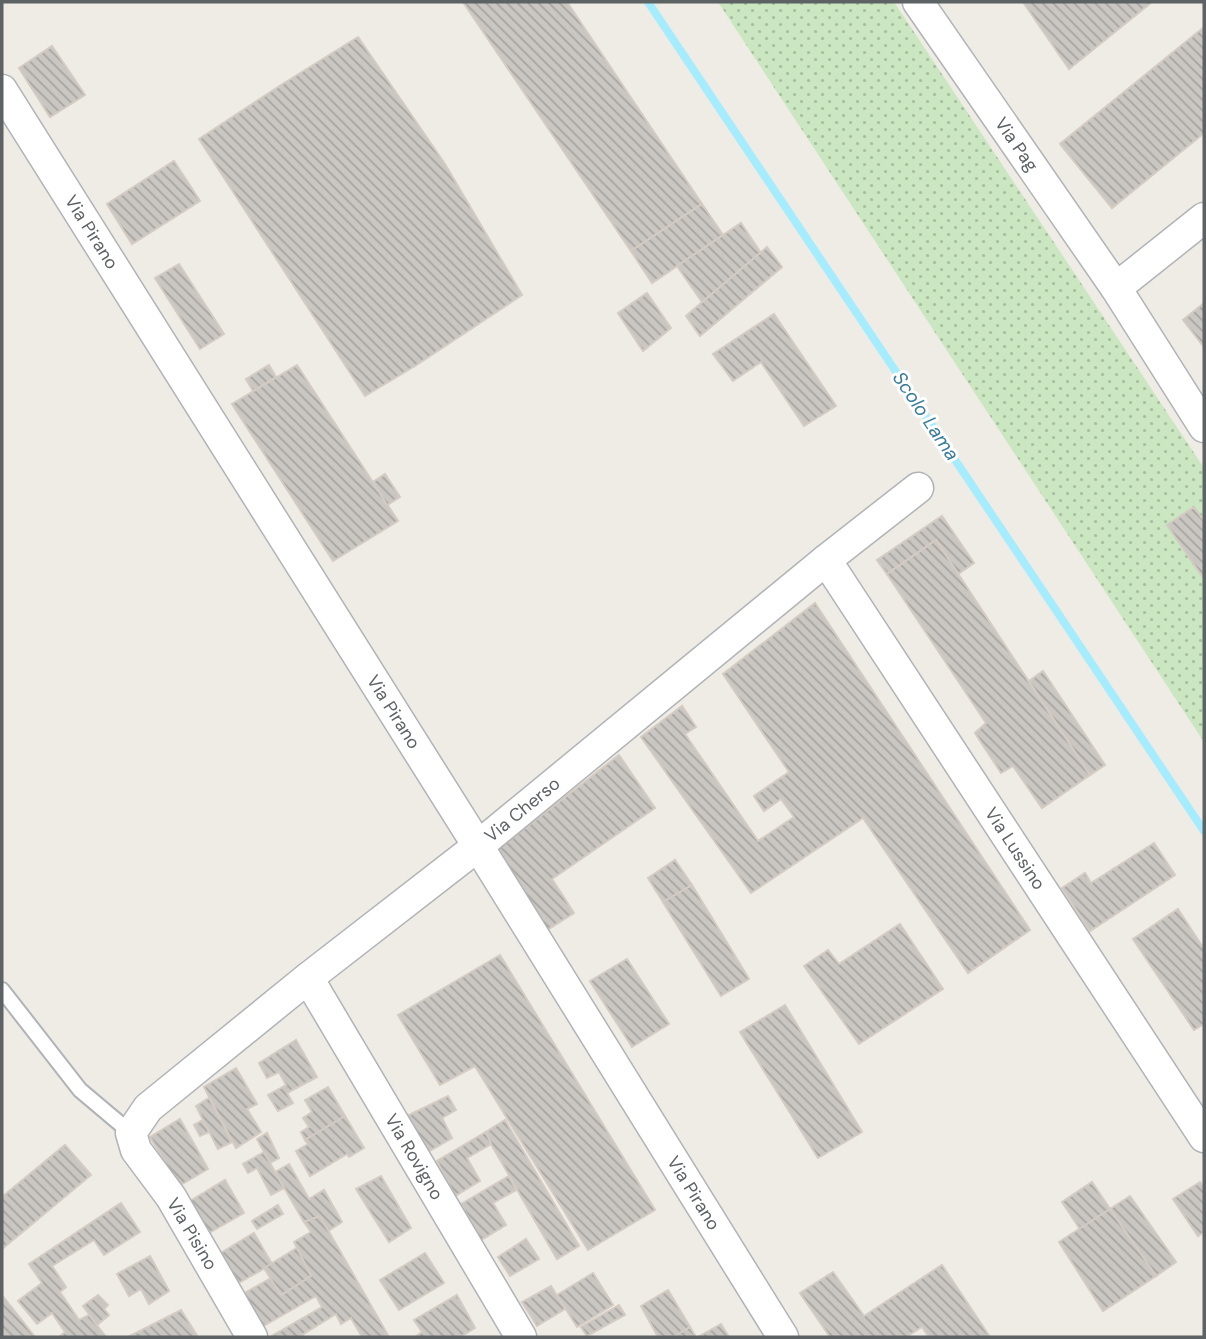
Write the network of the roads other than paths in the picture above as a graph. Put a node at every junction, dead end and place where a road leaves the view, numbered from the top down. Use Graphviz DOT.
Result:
graph roads {
  1 [pos="918,2"];
  2 [pos="2,90"];
  3 [pos="1204,218"];
  4 [pos="1116,288"];
  5 [pos="1204,427"];
  6 [pos="918,488"];
  7 [pos="826,560"];
  8 [pos="478,846"];
  9 [pos="308,978"];
  10 [pos="2,990"];
  11 [pos="131,1133"];
  12 [pos="1204,1136"];
  13 [pos="252,1337"];
  14 [pos="520,1337"];
  15 [pos="783,1337"];
  1 -- 4 [label="street, Via Pag"];
  2 -- 8 [label="street, Via Pirano"];
  3 -- 4 [label="street"];
  4 -- 5 [label="street, Via Pag"];
  6 -- 7 [label="street, Via Cherso"];
  7 -- 8 [label="street, Via Cherso"];
  7 -- 12 [label="street, Via Lussino"];
  8 -- 9 [label="street, Via Cherso"];
  8 -- 15 [label="street, Via Pirano"];
  9 -- 11 [label="street, Via Cherso"];
  9 -- 14 [label="street, Via Rovigno"];
  10 -- 11 [label="lane"];
  11 -- 13 [label="street, Via Pisino"];
}
